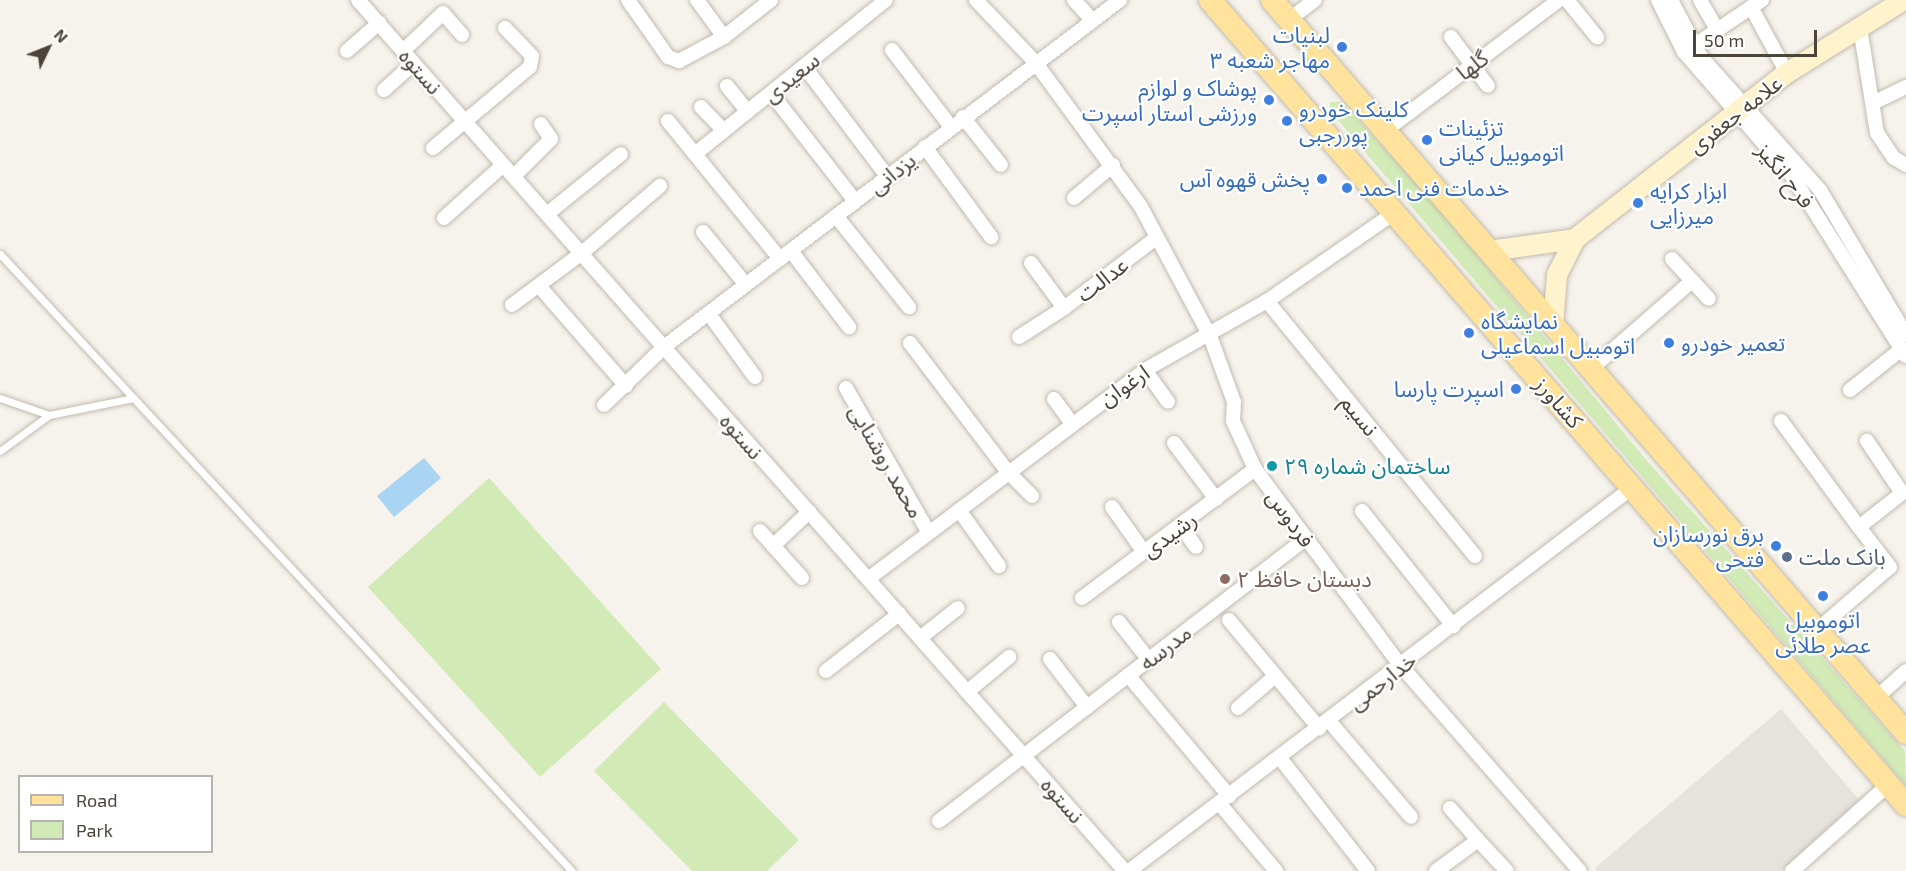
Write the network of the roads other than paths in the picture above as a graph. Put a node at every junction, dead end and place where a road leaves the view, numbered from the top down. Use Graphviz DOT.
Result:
graph roads {
  1 [pos="358,0"];
  2 [pos="628,0"];
  3 [pos="697,0"];
  4 [pos="771,0"];
  5 [pos="886,0"];
  6 [pos="976,0"];
  7 [pos="1074,0"];
  8 [pos="1120,0"];
  9 [pos="1210,0"];
  10 [pos="1272,0"];
  11 [pos="1316,0"];
  12 [pos="1559,0"];
  13 [pos="1567,0"];
  14 [pos="1658,0"];
  15 [pos="1671,0"];
  16 [pos="1700,0"];
  17 [pos="1904,0"];
  18 [pos="1756,4"];
  19 [pos="1289,20"];
  20 [pos="1093,21"];
  21 [pos="379,23"];
  22 [pos="505,28"];
  23 [pos="1860,28"];
  24 [pos="1717,30"];
  25 [pos="462,35"];
  26 [pos="724,37"];
  27 [pos="1450,37"];
  28 [pos="1597,37"];
  29 [pos="1689,49"];
  30 [pos="892,50"];
  31 [pos="347,51"];
  32 [pos="403,51"];
  33 [pos="1035,62"];
  34 [pos="414,63"];
  35 [pos="1473,65"];
  36 [pos="804,66"];
  37 [pos="1787,73"];
  38 [pos="728,86"];
  39 [pos="1488,87"];
  40 [pos="1906,87"];
  41 [pos="384,90"];
  42 [pos="771,93"];
  43 [pos="1875,102"];
  44 [pos="701,107"];
  45 [pos="1740,110"];
  46 [pos="748,112"];
  47 [pos="963,117"];
  48 [pos="465,121"];
  49 [pos="668,121"];
  50 [pos="541,124"];
  51 [pos="951,127"];
  52 [pos="724,131"];
  53 [pos="1385,131"];
  54 [pos="925,147"];
  55 [pos="433,148"];
  56 [pos="621,154"];
  57 [pos="695,154"];
  58 [pos="503,165"];
  59 [pos="1000,165"];
  60 [pos="1113,165"];
  61 [pos="1906,165"];
  62 [pos="514,176"];
  63 [pos="887,176"];
  64 [pos="660,186"];
  65 [pos="1074,198"];
  66 [pos="855,201"];
  67 [pos="1394,213"];
  68 [pos="547,214"];
  69 [pos="836,216"];
  70 [pos="444,218"];
  71 [pos="703,231"];
  72 [pos="990,237"];
  73 [pos="1156,238"];
  74 [pos="1575,239"];
  75 [pos="1489,251"];
  76 [pos="0,254"];
  77 [pos="582,254"];
  78 [pos="785,255"];
  79 [pos="1672,259"];
  80 [pos="1031,263"];
  81 [pos="1692,281"];
  82 [pos="746,285"];
  83 [pos="540,287"];
  84 [pos="1709,299"];
  85 [pos="1267,301"];
  86 [pos="512,305"];
  87 [pos="909,307"];
  88 [pos="1064,308"];
  89 [pos="709,314"];
  90 [pos="1553,326"];
  91 [pos="849,327"];
  92 [pos="1906,335"];
  93 [pos="1210,336"];
  94 [pos="1019,337"];
  95 [pos="910,343"];
  96 [pos="664,347"];
  97 [pos="1904,353"];
  98 [pos="1591,369"];
  99 [pos="1145,370"];
  100 [pos="755,377"];
  101 [pos="626,387"];
  102 [pos="846,388"];
  103 [pos="1850,390"];
  104 [pos="0,398"];
  105 [pos="133,398"];
  106 [pos="1054,399"];
  107 [pos="1168,402"];
  108 [pos="604,405"];
  109 [pos="49,415"];
  110 [pos="1781,421"];
  111 [pos="1071,422"];
  112 [pos="1867,441"];
  113 [pos="1174,442"];
  114 [pos="0,451"];
  115 [pos="1255,469"];
  116 [pos="1008,472"];
  117 [pos="1633,488"];
  118 [pos="1032,496"];
  119 [pos="1216,499"];
  120 [pos="1112,507"];
  121 [pos="959,510"];
  122 [pos="1362,511"];
  123 [pos="809,512"];
  124 [pos="1180,525"];
  125 [pos="1859,527"];
  126 [pos="760,531"];
  127 [pos="929,533"];
  128 [pos="1306,538"];
  129 [pos="773,546"];
  130 [pos="1196,547"];
  131 [pos="1144,552"];
  132 [pos="1476,556"];
  133 [pos="999,566"];
  134 [pos="802,578"];
  135 [pos="868,579"];
  136 [pos="1083,598"];
  137 [pos="958,608"];
  138 [pos="899,614"];
  139 [pos="1229,620"];
  140 [pos="1119,622"];
  141 [pos="1453,626"];
  142 [pos="1817,630"];
  143 [pos="920,638"];
  144 [pos="1009,657"];
  145 [pos="1050,659"];
  146 [pos="1149,660"];
  147 [pos="1401,666"];
  148 [pos="826,671"];
  149 [pos="1906,671"];
  150 [pos="1128,675"];
  151 [pos="1274,677"];
  152 [pos="967,692"];
  153 [pos="1876,698"];
  154 [pos="1087,707"];
  155 [pos="1238,708"];
  156 [pos="1324,725"];
  157 [pos="1906,733"];
  158 [pos="1024,756"];
  159 [pos="1280,758"];
  160 [pos="1890,783"];
  161 [pos="1224,800"];
  162 [pos="1906,807"];
  163 [pos="1450,808"];
  164 [pos="1411,817"];
  165 [pos="939,821"];
  166 [pos="1478,840"];
  167 [pos="572,871"];
  168 [pos="1127,871"];
  169 [pos="1276,871"];
  170 [pos="1368,871"];
  171 [pos="1436,871"];
  172 [pos="1507,871"];
  173 [pos="1580,871"];
  174 [pos="1792,871"];
  1 -- 21 [label="street, نستوه"];
  2 -- 26 [label="street"];
  3 -- 26 [label="street"];
  4 -- 26 [label="street"];
  5 -- 36 [label="street, سعیدی"];
  6 -- 33 [label="street, فردوس"];
  7 -- 20 [label="street"];
  8 -- 20 [label="street, یزدانی"];
  9 -- 67 [label="main road, کشاورز"];
  10 -- 19 [label="main road, کشاورز"];
  11 -- 19 [label="street"];
  12 -- 35 [label="street, گلها"];
  13 -- 28 [label="street"];
  14 -- 29 [label="street"];
  15 -- 29 [label="street"];
  16 -- 24 [label="street"];
  17 -- 23 [label="main road, علامه جعفری"];
  18 -- 24 [label="street"];
  18 -- 37 [label="street"];
  19 -- 53 [label="main road, کشاورز"];
  20 -- 33 [label="street, یزدانی"];
  21 -- 31 [label="street"];
  21 -- 32 [label="street, نستوه"];
  22 -- 48 [label="street"];
  23 -- 37 [label="main road, علامه جعفری"];
  23 -- 43 [label="street"];
  24 -- 29 [label="street"];
  25 -- 32 [label="street"];
  27 -- 35 [label="street"];
  29 -- 45 [label="street"];
  30 -- 51 [label="street"];
  32 -- 34 [label="street, نستوه"];
  33 -- 47 [label="street, یزدانی"];
  33 -- 60 [label="street, فردوس"];
  34 -- 41 [label="street"];
  34 -- 48 [label="street, نستوه"];
  35 -- 39 [label="street"];
  35 -- 53 [label="street, گلها"];
  36 -- 42 [label="street, سعیدی"];
  36 -- 63 [label="street"];
  37 -- 45 [label="main road, علامه جعفری"];
  38 -- 46 [label="street"];
  40 -- 43 [label="street"];
  42 -- 46 [label="street, سعیدی"];
  42 -- 66 [label="street"];
  43 -- 61 [label="street"];
  44 -- 52 [label="street"];
  45 -- 74 [label="main road, علامه جعفری"];
  45 -- 92 [label="street"];
  45 -- 97 [label="street, فرح انگیز"];
  46 -- 52 [label="street, سعیدی"];
  47 -- 51 [label="street, یزدانی"];
  47 -- 59 [label="street"];
  48 -- 55 [label="street"];
  48 -- 58 [label="street, نستوه"];
  49 -- 57 [label="street"];
  50 -- 62 [label="street"];
  51 -- 54 [label="street, یزدانی"];
  52 -- 57 [label="street, سعیدی"];
  53 -- 75 [label="main road, کشاورز"];
  54 -- 63 [label="street, یزدانی"];
  54 -- 72 [label="street"];
  56 -- 68 [label="street"];
  57 -- 78 [label="street"];
  58 -- 62 [label="street, نستوه"];
  58 -- 70 [label="street"];
  60 -- 65 [label="street"];
  60 -- 73 [label="street, فردوس"];
  62 -- 68 [label="street, نستوه"];
  63 -- 66 [label="street, یزدانی"];
  64 -- 77 [label="street"];
  66 -- 69 [label="street, یزدانی"];
  67 -- 85 [label="street, ارغوان"];
  67 -- 117 [label="main road, کشاورز"];
  68 -- 77 [label="street, نستوه"];
  69 -- 78 [label="street, یزدانی"];
  69 -- 87 [label="street"];
  71 -- 82 [label="street"];
  73 -- 88 [label="street, عدالت"];
  73 -- 93 [label="street, فردوس"];
  74 -- 75 [label="main road"];
  74 -- 90 [label="main road, علامه جعفری"];
  75 -- 90 [label="main road, کشاورز"];
  76 -- 105 [label="lane"];
  77 -- 83 [label="street"];
  77 -- 96 [label="street, نستوه"];
  78 -- 82 [label="street, یزدانی"];
  78 -- 91 [label="street"];
  79 -- 81 [label="street"];
  80 -- 88 [label="street, عدالت"];
  81 -- 84 [label="street"];
  81 -- 98 [label="street"];
  82 -- 89 [label="street, یزدانی"];
  83 -- 86 [label="street"];
  83 -- 101 [label="street"];
  85 -- 93 [label="street, ارغوان"];
  85 -- 132 [label="street, نسیم"];
  88 -- 94 [label="street"];
  89 -- 96 [label="street, یزدانی"];
  89 -- 100 [label="street"];
  90 -- 98 [label="main road, کشاورز"];
  93 -- 99 [label="street, ارغوان"];
  93 -- 115 [label="street, فردوس"];
  95 -- 116 [label="street"];
  96 -- 101 [label="street, یزدانی"];
  96 -- 123 [label="street, نستوه"];
  97 -- 103 [label="street"];
  98 -- 142 [label="main road, کشاورز"];
  99 -- 107 [label="street"];
  99 -- 111 [label="street, ارغوان"];
  101 -- 108 [label="street, یزدانی"];
  102 -- 127 [label="street, محمد روشنایی"];
  104 -- 109 [label="lane"];
  105 -- 109 [label="lane"];
  105 -- 167 [label="lane"];
  106 -- 111 [label="street"];
  109 -- 114 [label="lane"];
  110 -- 125 [label="street"];
  111 -- 116 [label="street, ارغوان"];
  112 -- 125 [label="street"];
  113 -- 119 [label="street"];
  115 -- 119 [label="street, رشیدی"];
  115 -- 128 [label="street, فردوس"];
  116 -- 118 [label="street"];
  116 -- 121 [label="street, ارغوان"];
  117 -- 141 [label="street, خدارحمی"];
  117 -- 160 [label="main road, کشاورز"];
  119 -- 124 [label="street, رشیدی"];
  120 -- 131 [label="street"];
  121 -- 127 [label="street, ارغوان"];
  121 -- 133 [label="street"];
  122 -- 141 [label="street"];
  123 -- 129 [label="street"];
  123 -- 135 [label="street, نستوه"];
  124 -- 130 [label="street"];
  124 -- 131 [label="street, رشیدی"];
  125 -- 142 [label="street"];
  126 -- 129 [label="street"];
  127 -- 135 [label="street, ارغوان"];
  128 -- 146 [label="street, مدرسه"];
  128 -- 147 [label="street, فردوس"];
  129 -- 134 [label="street"];
  131 -- 136 [label="street, رشیدی"];
  135 -- 138 [label="street, نستوه"];
  137 -- 143 [label="street"];
  138 -- 143 [label="street, نستوه"];
  138 -- 148 [label="street"];
  139 -- 151 [label="street"];
  140 -- 146 [label="street"];
  141 -- 147 [label="street, خدارحمی"];
  142 -- 153 [label="main road, کشاورز"];
  143 -- 152 [label="street, نستوه"];
  144 -- 152 [label="street"];
  145 -- 154 [label="street"];
  146 -- 150 [label="street, مدرسه"];
  147 -- 156 [label="street, خدارحمی"];
  147 -- 173 [label="street, فردوس"];
  149 -- 153 [label="street"];
  150 -- 154 [label="street, مدرسه"];
  150 -- 161 [label="street"];
  151 -- 155 [label="street"];
  151 -- 156 [label="street"];
  152 -- 158 [label="street, نستوه"];
  153 -- 157 [label="main road, کشاورز"];
  154 -- 158 [label="street, مدرسه"];
  156 -- 159 [label="street, خدارحمی"];
  156 -- 164 [label="street"];
  158 -- 165 [label="street, مدرسه"];
  158 -- 168 [label="street, نستوه"];
  159 -- 161 [label="street, خدارحمی"];
  159 -- 170 [label="street"];
  160 -- 162 [label="main road, کشاورز"];
  160 -- 174 [label="street"];
  161 -- 168 [label="street, خدارحمی"];
  161 -- 169 [label="street"];
  163 -- 166 [label="street"];
  166 -- 171 [label="street"];
  166 -- 172 [label="street"];
}
